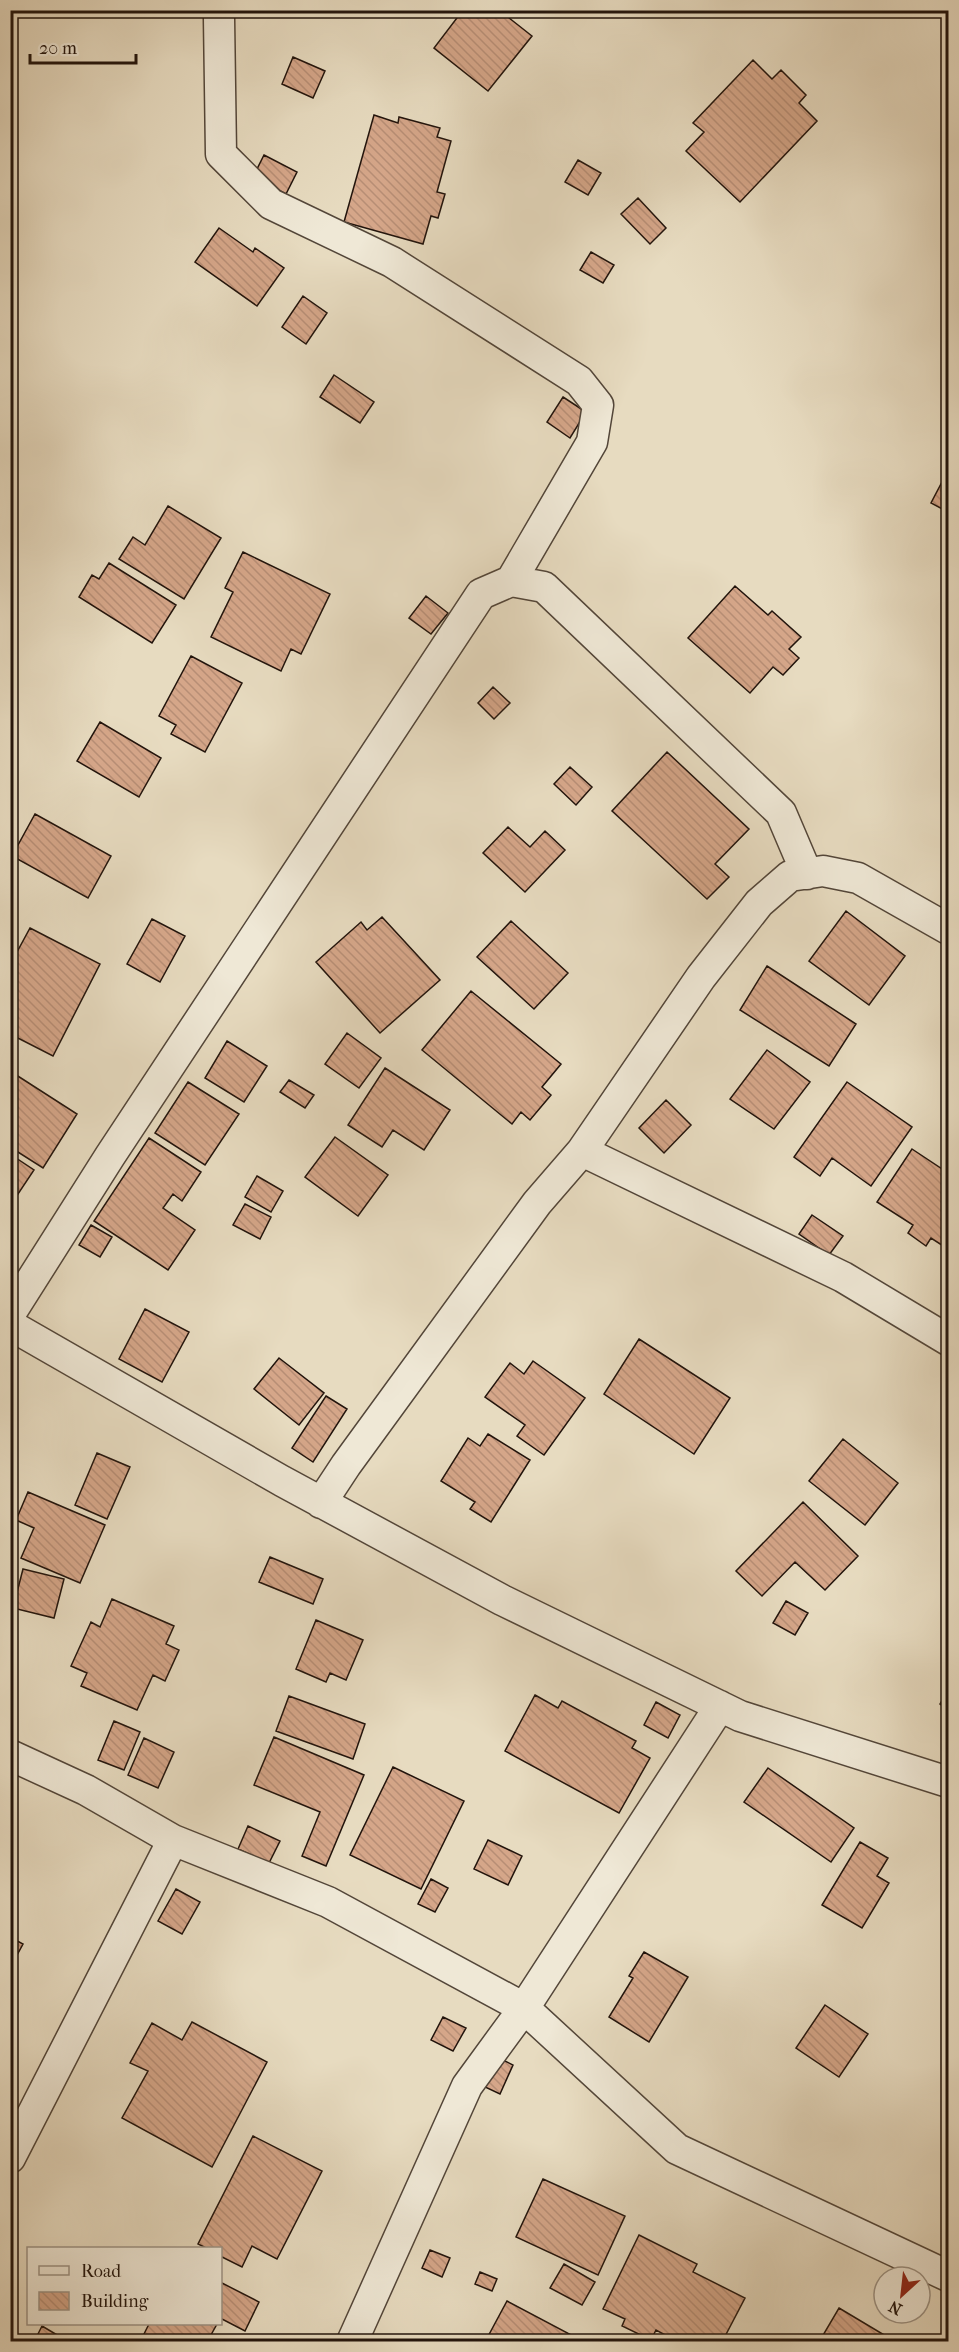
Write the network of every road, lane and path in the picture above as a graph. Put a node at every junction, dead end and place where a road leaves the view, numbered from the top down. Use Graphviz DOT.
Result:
graph roads {
  1 [pos="219,18"];
  2 [pos="511,581"];
  3 [pos="807,874"];
  4 [pos="948,929"];
  5 [pos="582,1151"];
  6 [pos="10,1314"];
  7 [pos="10,1325"];
  8 [pos="948,1340"];
  9 [pos="321,1503"];
  10 [pos="720,1706"];
  11 [pos="10,1755"];
  12 [pos="948,1782"];
  13 [pos="173,1840"];
  14 [pos="524,2007"];
  15 [pos="10,2158"];
  16 [pos="948,2276"];
  17 [pos="352,2342"];
  1 -- 2 [label="street"];
  2 -- 3 [label="street"];
  2 -- 6 [label="street"];
  3 -- 4 [label="street"];
  3 -- 5 [label="street"];
  5 -- 8 [label="street"];
  5 -- 9 [label="street"];
  7 -- 9 [label="street"];
  9 -- 10 [label="street"];
  10 -- 12 [label="street"];
  10 -- 14 [label="street"];
  11 -- 13 [label="street"];
  13 -- 14 [label="street"];
  13 -- 15 [label="street"];
  14 -- 16 [label="street"];
  14 -- 17 [label="street"];
}
